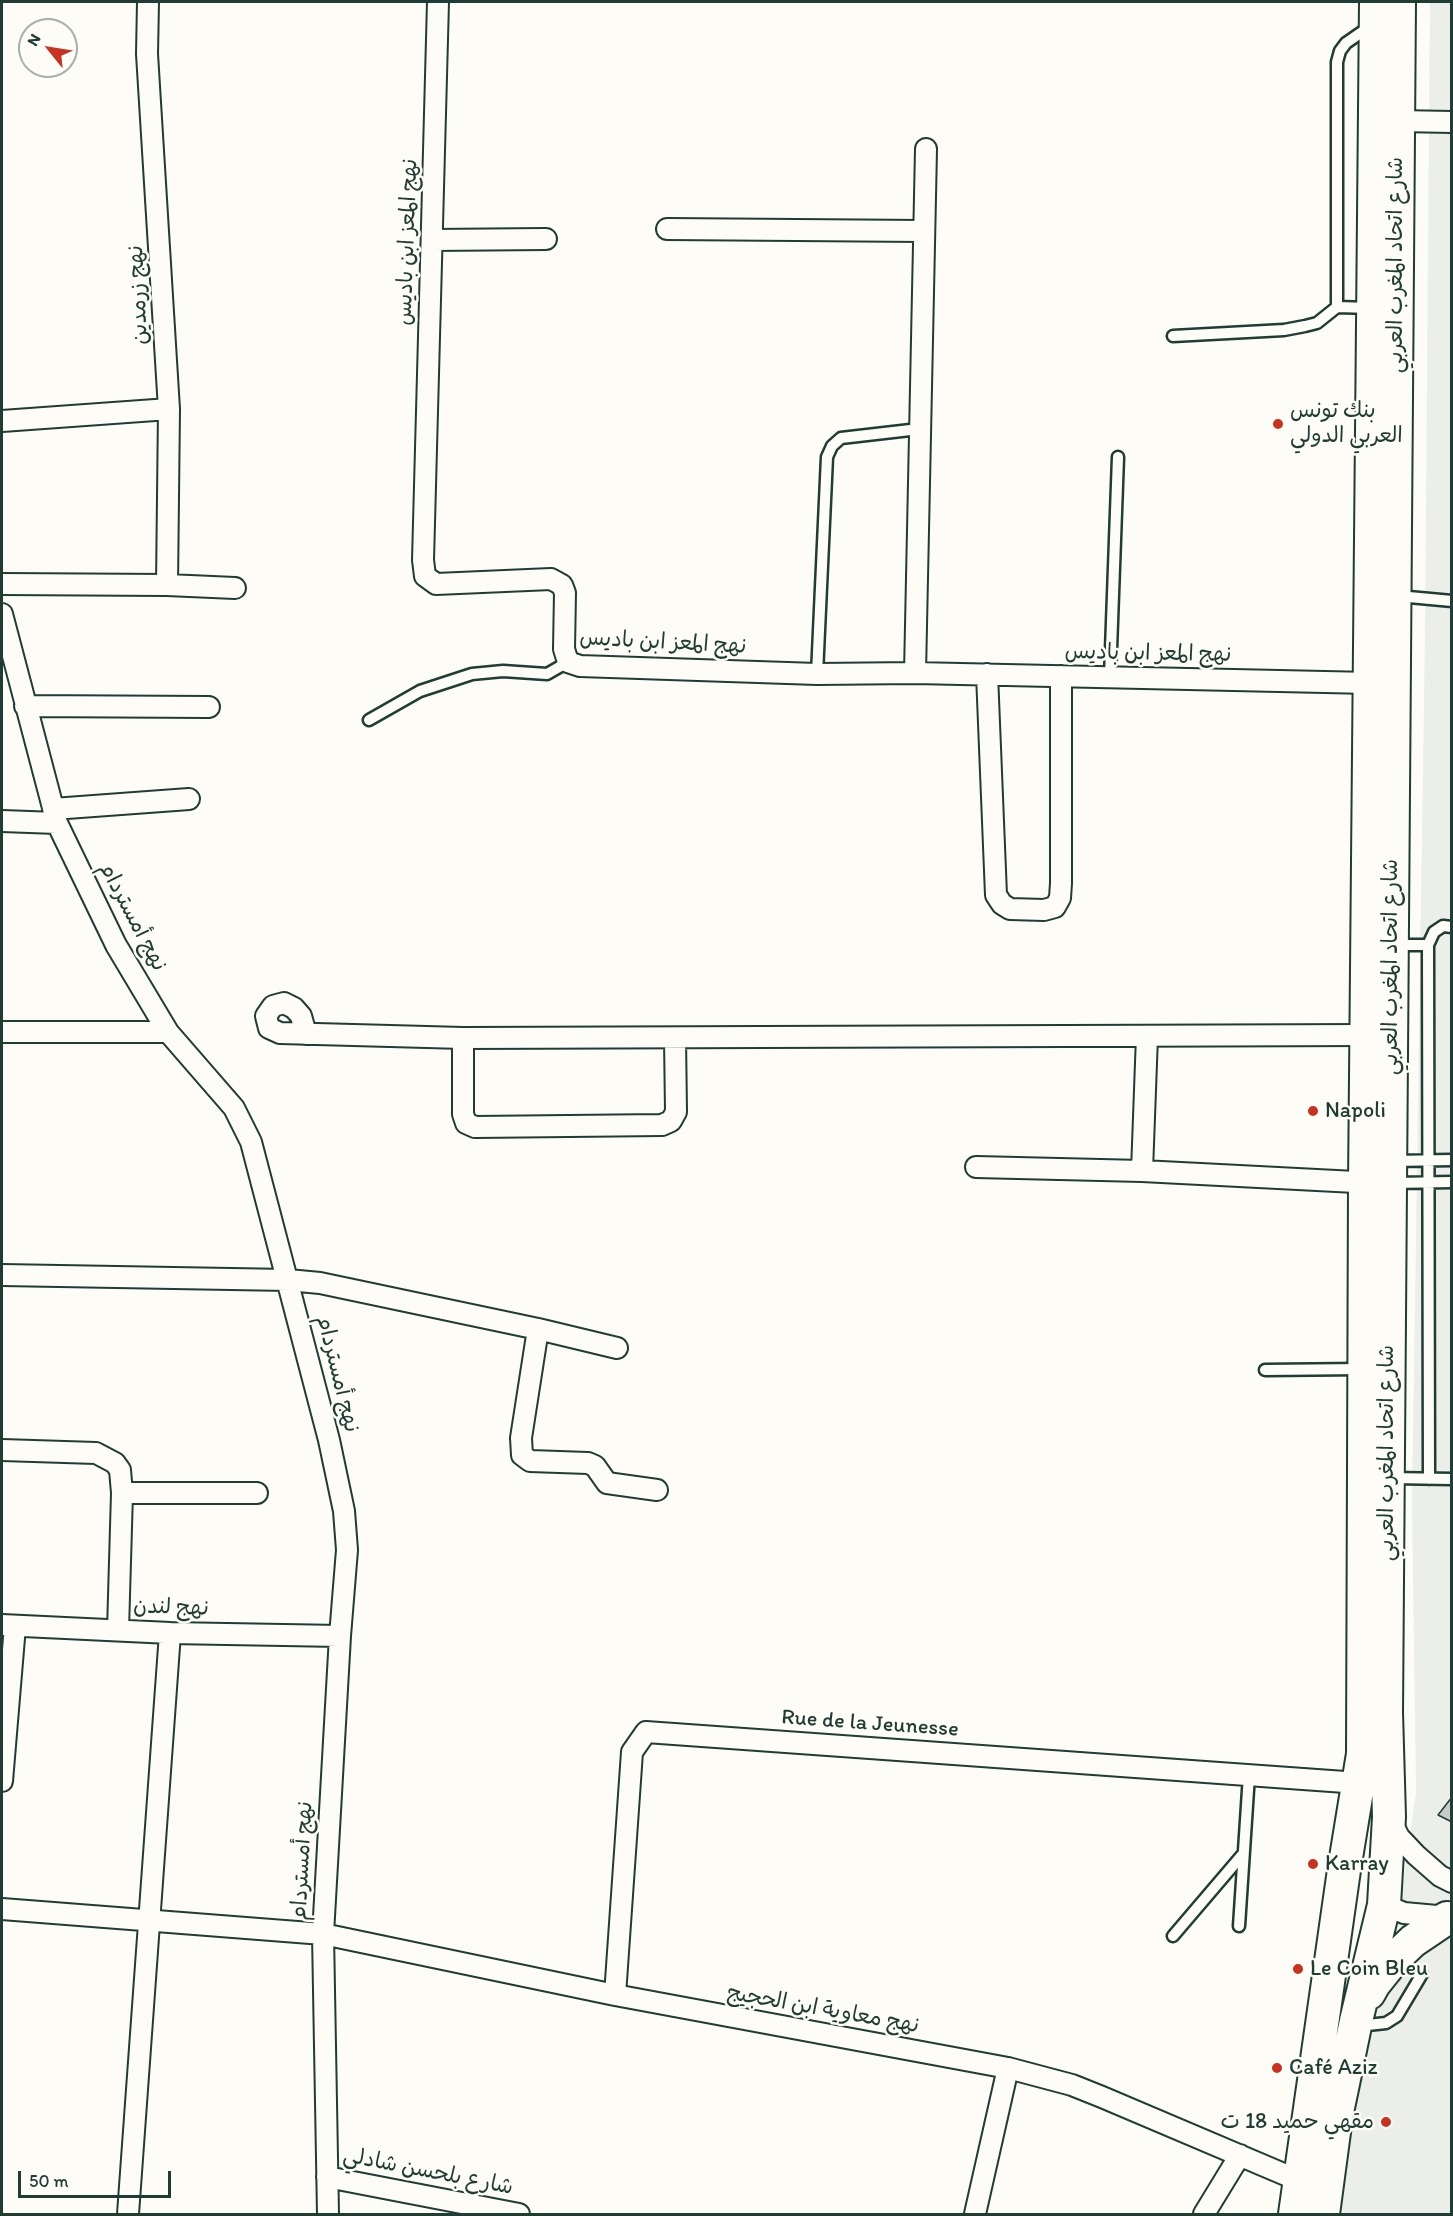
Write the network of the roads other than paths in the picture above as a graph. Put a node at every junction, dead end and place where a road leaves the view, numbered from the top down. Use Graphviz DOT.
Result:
graph roads {
  1 [pos="148,2"];
  2 [pos="438,2"];
  3 [pos="1399,2"];
  4 [pos="1376,12"];
  5 [pos="1398,120"];
  6 [pos="1452,122"];
  7 [pos="926,149"];
  8 [pos="667,229"];
  9 [pos="923,231"];
  10 [pos="546,239"];
  11 [pos="432,240"];
  12 [pos="1337,308"];
  13 [pos="1374,308"];
  14 [pos="1173,336"];
  15 [pos="169,409"];
  16 [pos="2,421"];
  17 [pos="920,429"];
  18 [pos="1118,458"];
  19 [pos="2,584"];
  20 [pos="167,585"];
  21 [pos="235,588"];
  22 [pos="1383,595"];
  23 [pos="1452,601"];
  24 [pos="2,614"];
  25 [pos="568,662"];
  26 [pos="915,672"];
  27 [pos="817,674"];
  28 [pos="987,674"];
  29 [pos="1061,676"];
  30 [pos="1110,677"];
  31 [pos="1370,683"];
  32 [pos="25,706"];
  33 [pos="209,706"];
  34 [pos="369,720"];
  35 [pos="189,799"];
  36 [pos="55,816"];
  37 [pos="2,821"];
  38 [pos="1452,927"];
  39 [pos="1392,945"];
  40 [pos="1428,945"];
  41 [pos="2,1032"];
  42 [pos="168,1032"];
  43 [pos="306,1034"];
  44 [pos="1367,1035"];
  45 [pos="1147,1036"];
  46 [pos="463,1038"];
  47 [pos="675,1038"];
  48 [pos="1430,1160"];
  49 [pos="1452,1160"];
  50 [pos="976,1167"];
  51 [pos="1142,1172"];
  52 [pos="1381,1175"];
  53 [pos="1429,1182"];
  54 [pos="1452,1182"];
  55 [pos="2,1275"];
  56 [pos="288,1280"];
  57 [pos="538,1329"];
  58 [pos="617,1348"];
  59 [pos="1265,1370"];
  60 [pos="1365,1370"];
  61 [pos="2,1450"];
  62 [pos="1387,1478"];
  63 [pos="1429,1479"];
  64 [pos="1452,1479"];
  65 [pos="657,1490"];
  66 [pos="122,1493"];
  67 [pos="257,1493"];
  68 [pos="8,1626"];
  69 [pos="118,1630"];
  70 [pos="170,1633"];
  71 [pos="340,1636"];
  72 [pos="3,1745"];
  73 [pos="1249,1775"];
  74 [pos="2,1781"];
  75 [pos="1359,1783"];
  76 [pos="1389,1817"];
  77 [pos="1243,1854"];
  78 [pos="1452,1882"];
  79 [pos="1384,1905"];
  80 [pos="2,1909"];
  81 [pos="1449,1917"];
  82 [pos="147,1921"];
  83 [pos="1239,1926"];
  84 [pos="323,1934"];
  85 [pos="1173,1936"];
  86 [pos="1422,1974"];
  87 [pos="615,1995"];
  88 [pos="1356,2024"];
  89 [pos="1008,2068"];
  90 [pos="1240,2155"];
  91 [pos="327,2177"];
  92 [pos="1300,2181"];
  93 [pos="128,2214"];
  94 [pos="328,2214"];
  95 [pos="519,2214"];
  96 [pos="975,2214"];
  97 [pos="1204,2214"];
  98 [pos="1295,2214"];
  99 [pos="1323,2214"];
  1 -- 15 [label="street, نهج زرمدين"];
  2 -- 11 [label="street, نهج المعز ابن باديس"];
  3 -- 5 [label="main road, شارع اتحاد المغرب العربي"];
  4 -- 12 [label="lane"];
  4 -- 13 [label="main road, شارع اتحاد المغرب العربي"];
  5 -- 6 [label="street"];
  5 -- 22 [label="main road, شارع اتحاد المغرب العربي"];
  7 -- 9 [label="street"];
  8 -- 9 [label="street"];
  9 -- 17 [label="street"];
  10 -- 11 [label="street"];
  11 -- 25 [label="street, نهج المعز ابن باديس"];
  12 -- 13 [label="lane"];
  12 -- 14 [label="lane"];
  13 -- 22 [label="main road, شارع اتحاد المغرب العربي"];
  15 -- 16 [label="street"];
  15 -- 20 [label="street, نهج زرمدين"];
  17 -- 26 [label="street"];
  17 -- 27 [label="lane"];
  18 -- 30 [label="lane"];
  19 -- 20 [label="street"];
  20 -- 21 [label="street"];
  22 -- 23 [label="lane"];
  22 -- 31 [label="main road, شارع اتحاد المغرب العربي"];
  22 -- 39 [label="main road, شارع اتحاد المغرب العربي"];
  24 -- 32 [label="street, نهج أمستردام"];
  25 -- 27 [label="street, نهج المعز ابن باديس"];
  25 -- 34 [label="lane"];
  26 -- 27 [label="street, نهج المعز ابن باديس"];
  26 -- 28 [label="street, نهج المعز ابن باديس"];
  28 -- 29 [label="street, نهج المعز ابن باديس"];
  28 -- 29 [label="street"];
  29 -- 30 [label="street, نهج المعز ابن باديس"];
  30 -- 31 [label="street, نهج المعز ابن باديس"];
  31 -- 44 [label="main road, شارع اتحاد المغرب العربي"];
  32 -- 33 [label="street"];
  32 -- 36 [label="street, نهج أمستردام"];
  35 -- 36 [label="street"];
  36 -- 37 [label="street"];
  36 -- 42 [label="street, نهج أمستردام"];
  38 -- 40 [label="lane"];
  39 -- 40 [label="lane"];
  39 -- 52 [label="main road, شارع اتحاد المغرب العربي"];
  40 -- 48 [label="lane"];
  41 -- 42 [label="street"];
  42 -- 56 [label="street, نهج أمستردام"];
  43 -- 46 [label="street"];
  44 -- 45 [label="street"];
  44 -- 52 [label="main road, شارع اتحاد المغرب العربي"];
  45 -- 47 [label="street"];
  45 -- 51 [label="street"];
  46 -- 47 [label="street"];
  46 -- 47 [label="street"];
  48 -- 49 [label="lane"];
  48 -- 52 [label="lane"];
  48 -- 53 [label="lane"];
  50 -- 51 [label="street"];
  51 -- 52 [label="street"];
  52 -- 53 [label="lane"];
  52 -- 60 [label="main road, شارع اتحاد المغرب العربي"];
  52 -- 62 [label="main road, شارع اتحاد المغرب العربي"];
  53 -- 54 [label="lane"];
  53 -- 63 [label="lane"];
  55 -- 56 [label="street"];
  56 -- 57 [label="street"];
  56 -- 71 [label="street, نهج أمستردام"];
  57 -- 58 [label="street"];
  57 -- 65 [label="street"];
  59 -- 60 [label="lane"];
  60 -- 75 [label="main road, شارع اتحاد المغرب العربي"];
  61 -- 66 [label="street"];
  62 -- 63 [label="lane"];
  62 -- 76 [label="main road, شارع اتحاد المغرب العربي"];
  63 -- 64 [label="lane"];
  66 -- 67 [label="street"];
  66 -- 69 [label="street"];
  68 -- 69 [label="street, نهج لندن"];
  68 -- 72 [label="street"];
  69 -- 70 [label="street, نهج لندن"];
  70 -- 71 [label="street, نهج لندن"];
  70 -- 82 [label="street"];
  71 -- 84 [label="street, نهج أمستردام"];
  72 -- 74 [label="street"];
  73 -- 75 [label="street, Rue de la Jeunesse"];
  73 -- 77 [label="lane"];
  73 -- 87 [label="street, Rue de la Jeunesse"];
  75 -- 79 [label="main road"];
  75 -- 92 [label="main road, شارع اتحاد المغرب العربي"];
  76 -- 78 [label="street"];
  76 -- 79 [label="main road, شارع اتحاد المغرب العربي"];
  77 -- 83 [label="lane"];
  77 -- 85 [label="lane"];
  79 -- 81 [label="street"];
  79 -- 88 [label="main road, شارع اتحاد المغرب العربي"];
  80 -- 82 [label="street, نهج معاوية ابن الحجيج"];
  81 -- 88 [label="main road"];
  82 -- 84 [label="street, نهج معاوية ابن الحجيج"];
  82 -- 93 [label="street"];
  84 -- 87 [label="street, نهج معاوية ابن الحجيج"];
  84 -- 91 [label="street, نهج أمستردام"];
  86 -- 88 [label="lane"];
  87 -- 89 [label="street, نهج معاوية ابن الحجيج"];
  88 -- 99 [label="main road, شارع اتحاد المغرب العربي"];
  89 -- 90 [label="street, نهج معاوية ابن الحجيج"];
  89 -- 96 [label="street"];
  90 -- 92 [label="street, نهج معاوية ابن الحجيج"];
  90 -- 97 [label="street"];
  91 -- 94 [label="street, نهج أمستردام"];
  91 -- 95 [label="street, شارع بلحسن شادلي"];
  92 -- 98 [label="main road, شارع اتحاد المغرب العربي"];
}
